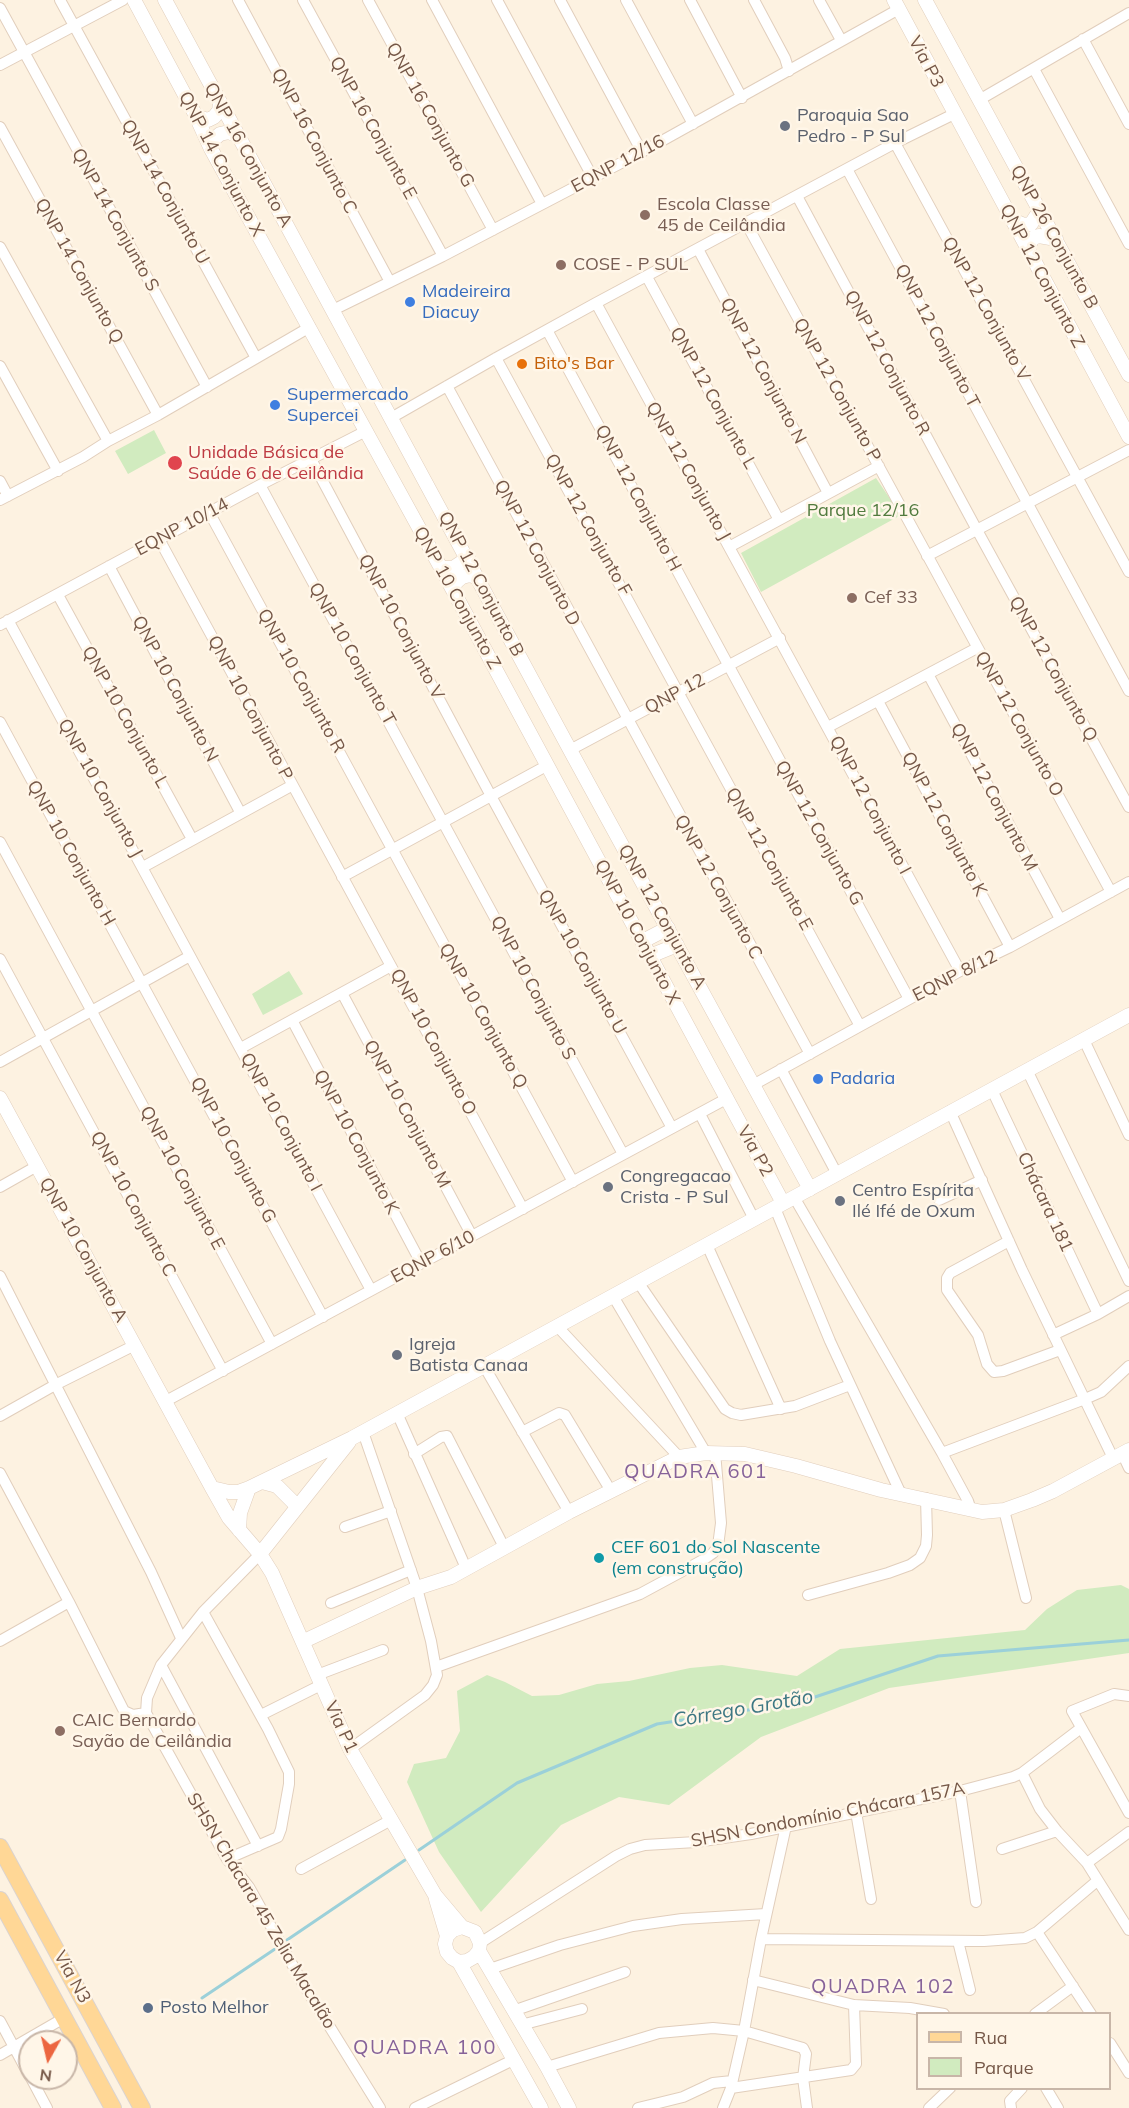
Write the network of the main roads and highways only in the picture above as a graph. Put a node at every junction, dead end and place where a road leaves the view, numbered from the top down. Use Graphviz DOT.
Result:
graph roads {
  1 [pos="0,1847"];
  2 [pos="0,1862"];
  3 [pos="0,1900"];
  4 [pos="31,1903"];
  5 [pos="70,2030"];
  6 [pos="78,2042"];
  7 [pos="78,2044"];
  8 [pos="113,2108"];
  9 [pos="120,2108"];
  10 [pos="142,2108"];
  1 -- 4 [label="main road, Via N3"];
  2 -- 4 [label="main road"];
  3 -- 5 [label="main road, Via N3"];
  4 -- 10 [label="main road, Via N3"];
  6 -- 9 [label="main road"];
  7 -- 8 [label="main road, Via N3"];
}
